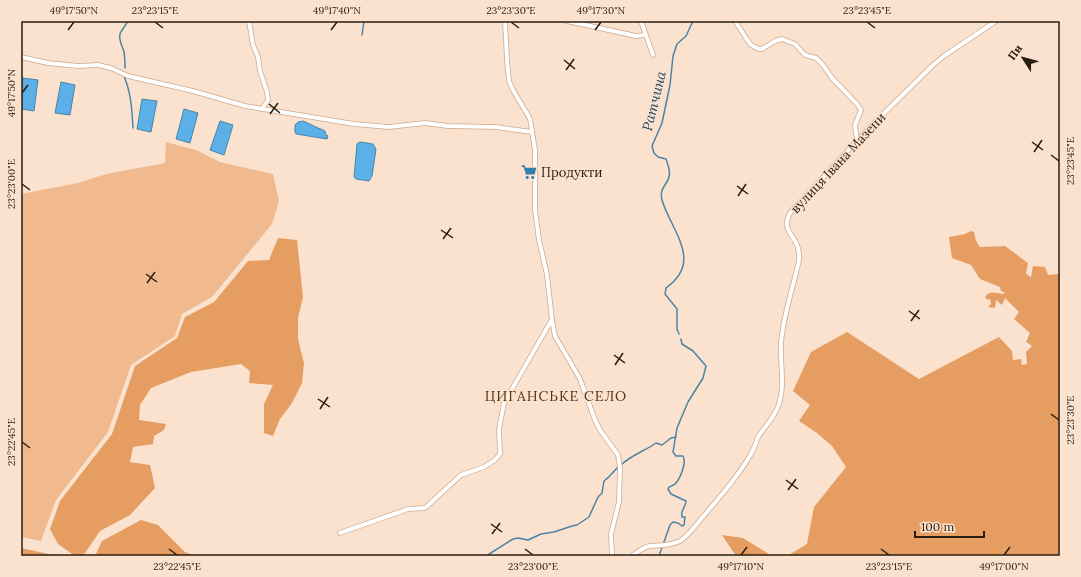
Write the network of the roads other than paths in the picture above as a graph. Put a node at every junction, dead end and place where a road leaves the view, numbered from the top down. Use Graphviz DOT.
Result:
graph roads {
  1 [pos="249,21"];
  2 [pos="505,21"];
  3 [pos="567,21"];
  4 [pos="641,21"];
  5 [pos="734,21"];
  6 [pos="996,21"];
  7 [pos="646,35"];
  8 [pos="653,55"];
  9 [pos="21,57"];
  10 [pos="262,109"];
  11 [pos="532,132"];
  12 [pos="857,141"];
  13 [pos="552,320"];
  14 [pos="340,533"];
  15 [pos="612,556"];
  16 [pos="632,556"];
  1 -- 10 [label="street"];
  2 -- 11 [label="street"];
  3 -- 7 [label="street"];
  4 -- 7 [label="street"];
  5 -- 12 [label="street"];
  6 -- 12 [label="street, вулиця Івана Мазепи"];
  7 -- 8 [label="street"];
  9 -- 10 [label="street"];
  10 -- 11 [label="street"];
  11 -- 13 [label="street"];
  12 -- 16 [label="street, вулиця Івана Мазепи"];
  13 -- 14 [label="street"];
  13 -- 15 [label="street"];
}
